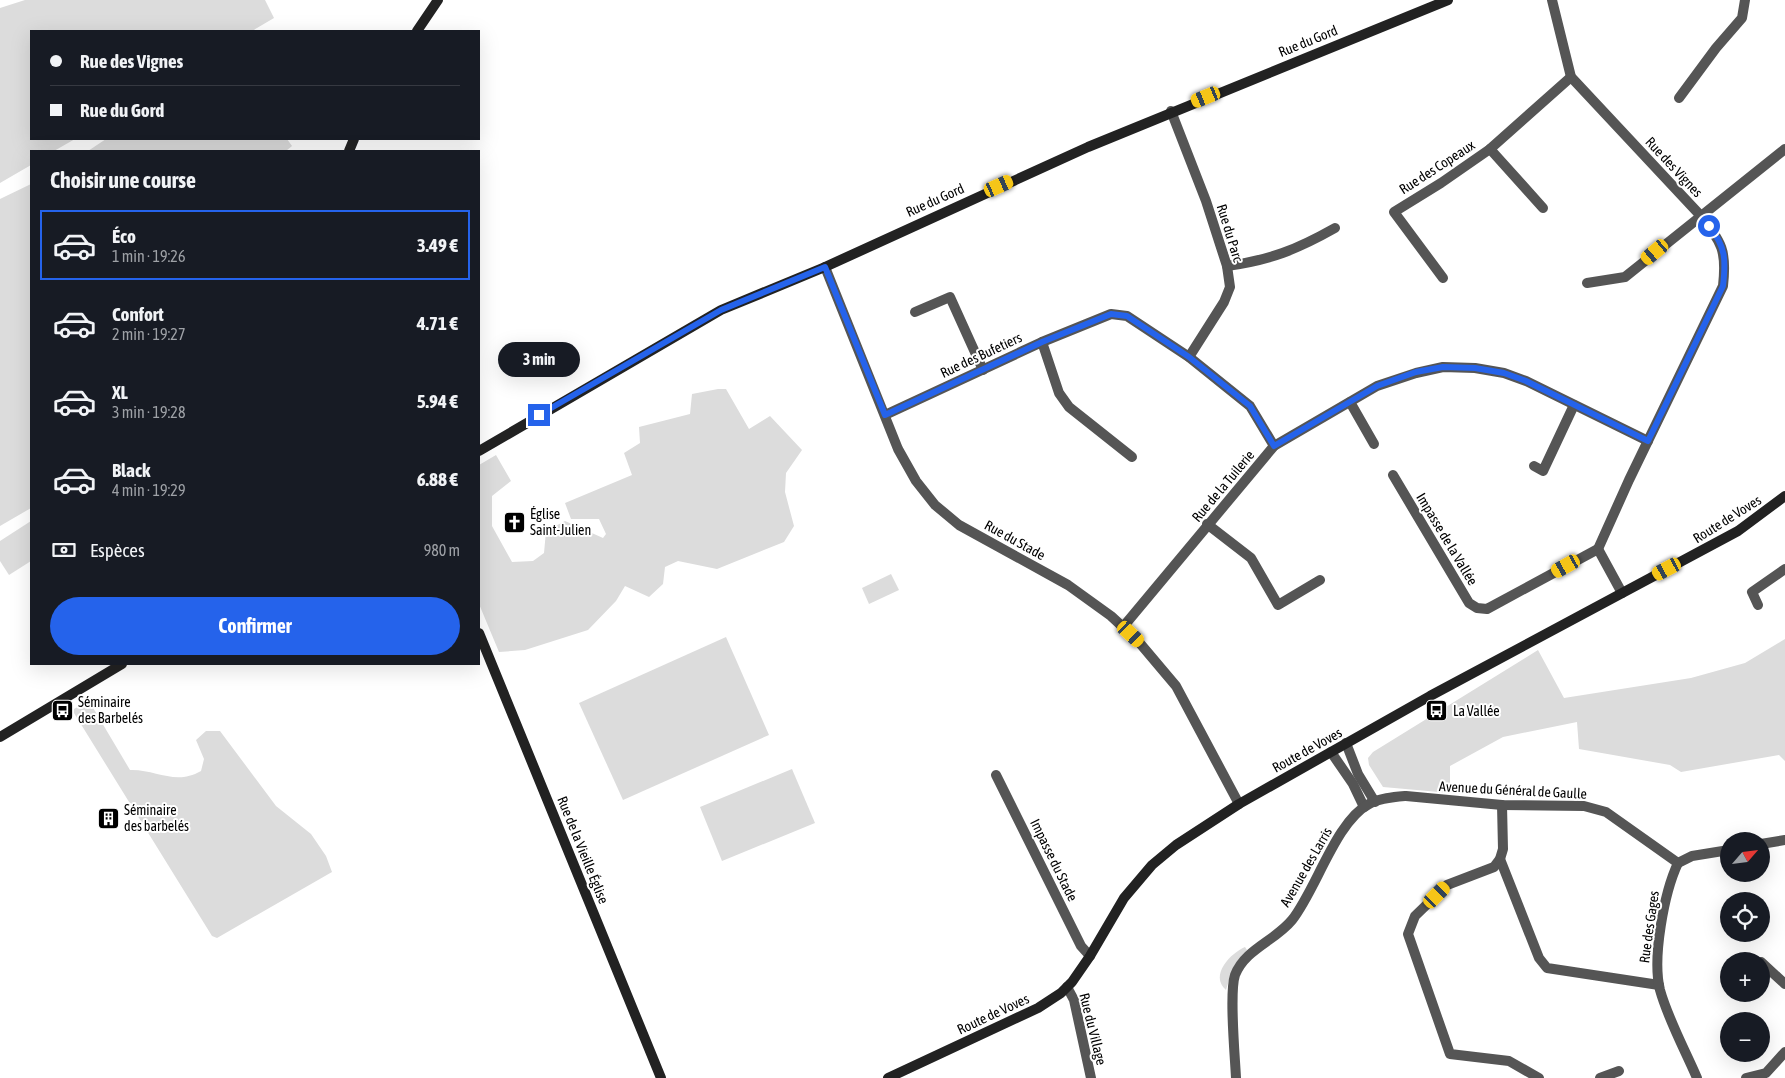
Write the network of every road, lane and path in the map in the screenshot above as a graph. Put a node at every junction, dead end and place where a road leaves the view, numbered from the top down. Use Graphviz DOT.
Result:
graph roads {
  1 [pos="438,0"];
  2 [pos="1448,0"];
  3 [pos="1552,0"];
  4 [pos="1745,0"];
  5 [pos="418,30"];
  6 [pos="1571,78"];
  7 [pos="1679,98"];
  8 [pos="1171,111"];
  9 [pos="1490,149"];
  10 [pos="1785,149"];
  11 [pos="1543,208"];
  12 [pos="1700,215"];
  13 [pos="1335,228"];
  14 [pos="1226,266"];
  15 [pos="825,267"];
  16 [pos="1443,278"];
  17 [pos="1587,283"];
  18 [pos="915,312"];
  19 [pos="1042,342"];
  20 [pos="1189,357"];
  21 [pos="983,370"];
  22 [pos="1350,402"];
  23 [pos="1574,404"];
  24 [pos="885,415"];
  25 [pos="1648,441"];
  26 [pos="1374,444"];
  27 [pos="1274,446"];
  28 [pos="480,450"];
  29 [pos="1132,457"];
  30 [pos="1534,466"];
  31 [pos="1393,475"];
  32 [pos="1784,499"];
  33 [pos="1208,524"];
  34 [pos="1598,549"];
  35 [pos="1785,568"];
  36 [pos="1320,580"];
  37 [pos="1622,593"];
  38 [pos="1758,605"];
  39 [pos="1123,627"];
  40 [pos="480,635"];
  41 [pos="120,665"];
  42 [pos="0,737"];
  43 [pos="1346,744"];
  44 [pos="1331,752"];
  45 [pos="996,775"];
  46 [pos="1239,804"];
  47 [pos="1369,804"];
  48 [pos="1502,805"];
  49 [pos="1785,840"];
  50 [pos="1770,842"];
  51 [pos="1720,851"];
  52 [pos="1500,859"];
  53 [pos="1678,863"];
  54 [pos="1090,956"];
  55 [pos="1770,970"];
  56 [pos="1659,984"];
  57 [pos="1785,984"];
  58 [pos="1067,986"];
  59 [pos="1785,1052"];
  60 [pos="1619,1072"];
  61 [pos="1768,1076"];
  62 [pos="661,1078"];
  63 [pos="888,1078"];
  64 [pos="1091,1078"];
  65 [pos="1236,1078"];
  66 [pos="1539,1078"];
  67 [pos="1600,1078"];
  68 [pos="1697,1078"];
  69 [pos="1746,1078"];
  1 -- 5 [label="main road"];
  2 -- 8 [label="main road, Rue du Gord"];
  3 -- 6 [label="street, Rue des Vignes"];
  4 -- 7 [label="street"];
  6 -- 9 [label="street, Rue des Copeaux"];
  6 -- 12 [label="street, Rue des Vignes"];
  8 -- 14 [label="street, Rue du Parc"];
  8 -- 15 [label="main road, Rue du Gord"];
  9 -- 11 [label="street, Rue des Copeaux"];
  9 -- 16 [label="street, Rue des Copeaux"];
  10 -- 12 [label="street"];
  12 -- 17 [label="street"];
  12 -- 25 [label="street, Rue des Vignes"];
  13 -- 14 [label="street"];
  14 -- 20 [label="street, Rue du Parc"];
  15 -- 24 [label="street, Rue du Stade"];
  15 -- 28 [label="main road, Rue du Gord"];
  18 -- 21 [label="street"];
  19 -- 20 [label="street, Rue des Bufetiers"];
  19 -- 21 [label="street, Rue des Bufetiers"];
  19 -- 29 [label="street"];
  20 -- 27 [label="street, Rue des Bufetiers"];
  21 -- 24 [label="street, Rue des Bufetiers"];
  22 -- 23 [label="street, Rue de la Tuilerie"];
  22 -- 26 [label="street"];
  22 -- 27 [label="street, Rue de la Tuilerie"];
  23 -- 25 [label="street, Rue de la Tuilerie"];
  23 -- 30 [label="street"];
  24 -- 39 [label="street, Rue du Stade"];
  25 -- 34 [label="street, Rue des Vignes"];
  27 -- 33 [label="street, Rue de la Tuilerie"];
  31 -- 34 [label="street, Impasse de la Vallée"];
  32 -- 37 [label="main road, Route de Voves"];
  33 -- 36 [label="street"];
  33 -- 39 [label="street, Rue de la Tuilerie"];
  34 -- 37 [label="street"];
  35 -- 38 [label="street"];
  37 -- 43 [label="main road, Route de Voves"];
  39 -- 46 [label="street, Rue du Stade"];
  40 -- 62 [label="main road, Rue de la Vieille Église"];
  41 -- 42 [label="main road"];
  43 -- 44 [label="main road, Route de Voves"];
  43 -- 47 [label="street"];
  44 -- 46 [label="main road, Route de Voves"];
  44 -- 47 [label="street"];
  45 -- 54 [label="street, Impasse du Stade"];
  46 -- 54 [label="main road, Route de Voves"];
  47 -- 48 [label="street, Avenue du Général de Gaulle"];
  47 -- 65 [label="street, Avenue des Larris"];
  48 -- 52 [label="street"];
  48 -- 53 [label="street, Avenue du Général de Gaulle"];
  49 -- 50 [label="street"];
  51 -- 53 [label="street"];
  52 -- 56 [label="street"];
  52 -- 66 [label="street"];
  53 -- 56 [label="street, Rue des Gages"];
  54 -- 58 [label="main road, Route de Voves"];
  55 -- 57 [label="street"];
  56 -- 68 [label="street, Rue des Gages"];
  58 -- 63 [label="main road, Route de Voves"];
  58 -- 64 [label="street, Rue du Village"];
  59 -- 61 [label="street"];
  60 -- 67 [label="street"];
  61 -- 69 [label="street"];
}
